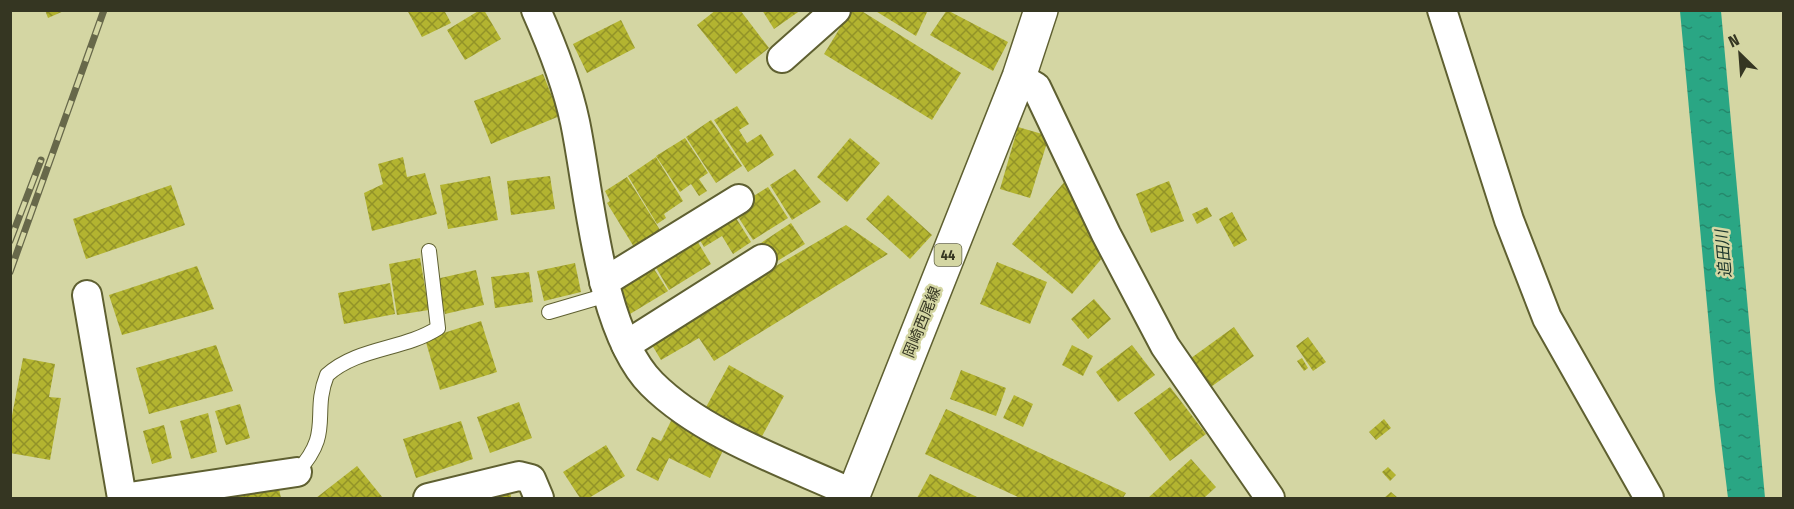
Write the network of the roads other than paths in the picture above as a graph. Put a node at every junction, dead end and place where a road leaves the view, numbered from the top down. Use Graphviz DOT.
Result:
graph roads {
  1 [pos="536,10"];
  2 [pos="836,10"];
  3 [pos="1041,10"];
  4 [pos="1442,10"];
  5 [pos="782,58"];
  6 [pos="1019,77"];
  7 [pos="739,199"];
  8 [pos="429,251"];
  9 [pos="762,260"];
  10 [pos="605,288"];
  11 [pos="87,295"];
  12 [pos="549,312"];
  13 [pos="626,345"];
  14 [pos="297,472"];
  15 [pos="853,496"];
  16 [pos="122,498"];
  17 [pos="428,498"];
  18 [pos="539,498"];
  19 [pos="1270,498"];
  20 [pos="1649,498"];
  1 -- 10 [label="street"];
  2 -- 5 [label="street"];
  3 -- 6 [label="main road, 岡崎西尾線 / 44"];
  4 -- 20 [label="street"];
  6 -- 15 [label="main road, 岡崎西尾線 / 44"];
  6 -- 19 [label="street"];
  7 -- 10 [label="street"];
  8 -- 14 [label="lane"];
  9 -- 13 [label="street"];
  10 -- 12 [label="lane"];
  10 -- 13 [label="street"];
  11 -- 16 [label="street"];
  13 -- 15 [label="street"];
  14 -- 16 [label="street"];
  17 -- 18 [label="street"];
}
